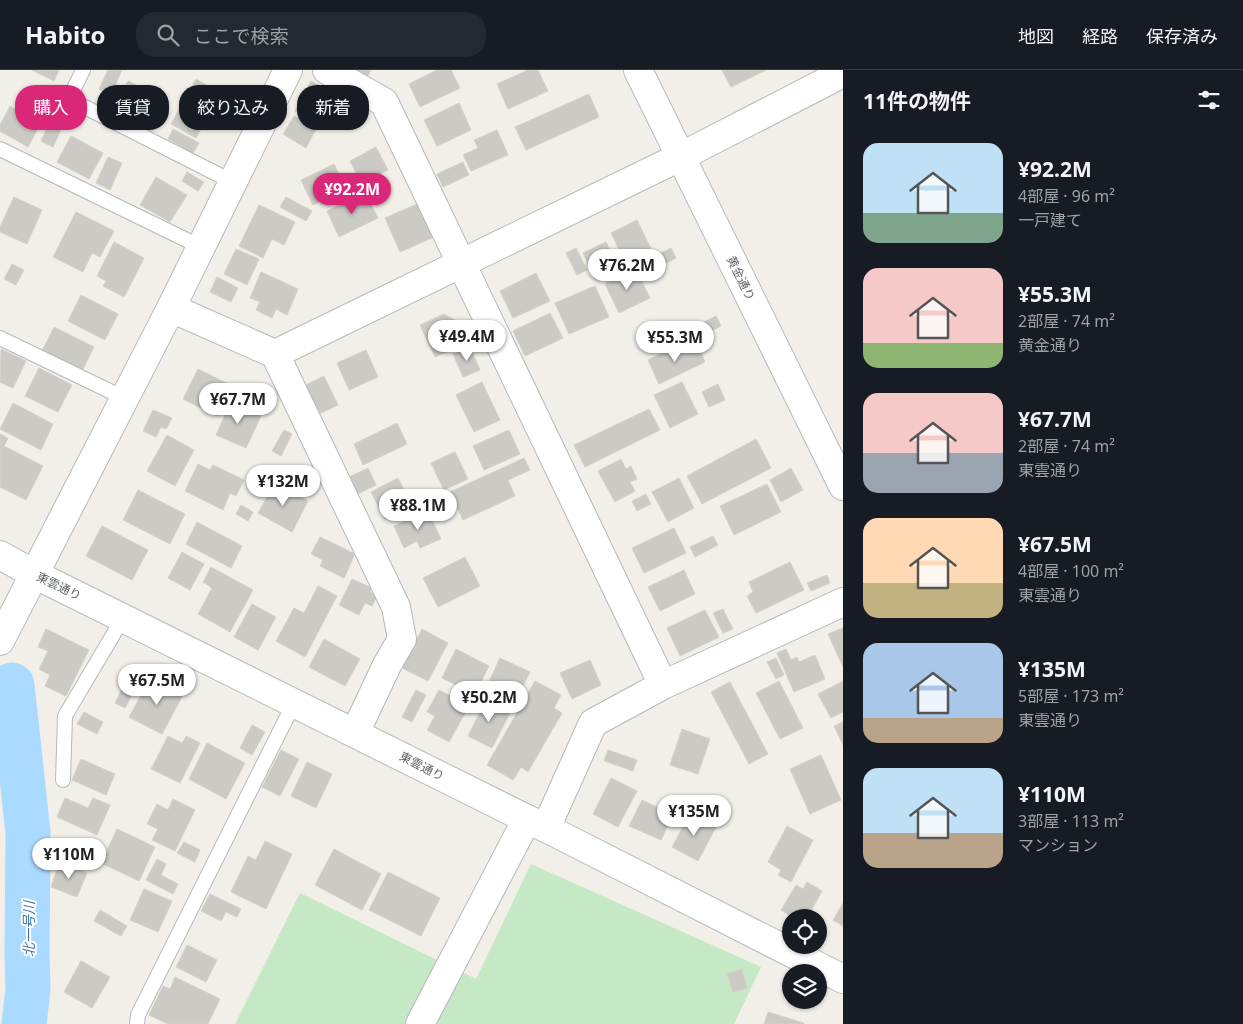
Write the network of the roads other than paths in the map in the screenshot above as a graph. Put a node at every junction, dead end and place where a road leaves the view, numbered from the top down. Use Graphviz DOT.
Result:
graph roads {
  1 [pos="84,70"];
  2 [pos="326,70"];
  3 [pos="638,70"];
  4 [pos="285,71"];
  5 [pos="832,75"];
  6 [pos="0,149"];
  7 [pos="682,156"];
  8 [pos="233,182"];
  9 [pos="201,247"];
  10 [pos="461,263"];
  11 [pos="171,308"];
  12 [pos="0,338"];
  13 [pos="275,354"];
  14 [pos="124,398"];
  15 [pos="843,486"];
  16 [pos="0,555"];
  17 [pos="34,574"];
  18 [pos="843,602"];
  19 [pos="123,618"];
  20 [pos="0,642"];
  21 [pos="663,685"];
  22 [pos="294,703"];
  23 [pos="355,733"];
  24 [pos="63,780"];
  25 [pos="536,823"];
  26 [pos="843,979"];
  27 [pos="137,1024"];
  28 [pos="420,1024"];
  1 -- 8 [label="lane"];
  2 -- 10 [label="street"];
  3 -- 7 [label="street, 黄金通り"];
  4 -- 8 [label="street"];
  5 -- 7 [label="street"];
  6 -- 9 [label="lane"];
  7 -- 10 [label="street"];
  7 -- 15 [label="street, 黄金通り"];
  8 -- 9 [label="street"];
  9 -- 11 [label="street"];
  10 -- 13 [label="street"];
  10 -- 21 [label="street"];
  11 -- 13 [label="street"];
  11 -- 14 [label="street"];
  12 -- 14 [label="lane"];
  13 -- 23 [label="street"];
  14 -- 17 [label="street"];
  16 -- 17 [label="street, 東雲通り"];
  17 -- 19 [label="street, 東雲通り"];
  17 -- 20 [label="street"];
  18 -- 21 [label="street"];
  19 -- 22 [label="street, 東雲通り"];
  19 -- 24 [label="lane"];
  21 -- 25 [label="street"];
  22 -- 23 [label="street, 東雲通り"];
  22 -- 27 [label="lane"];
  23 -- 25 [label="street, 東雲通り"];
  25 -- 26 [label="street, 東雲通り"];
  25 -- 28 [label="street"];
}
